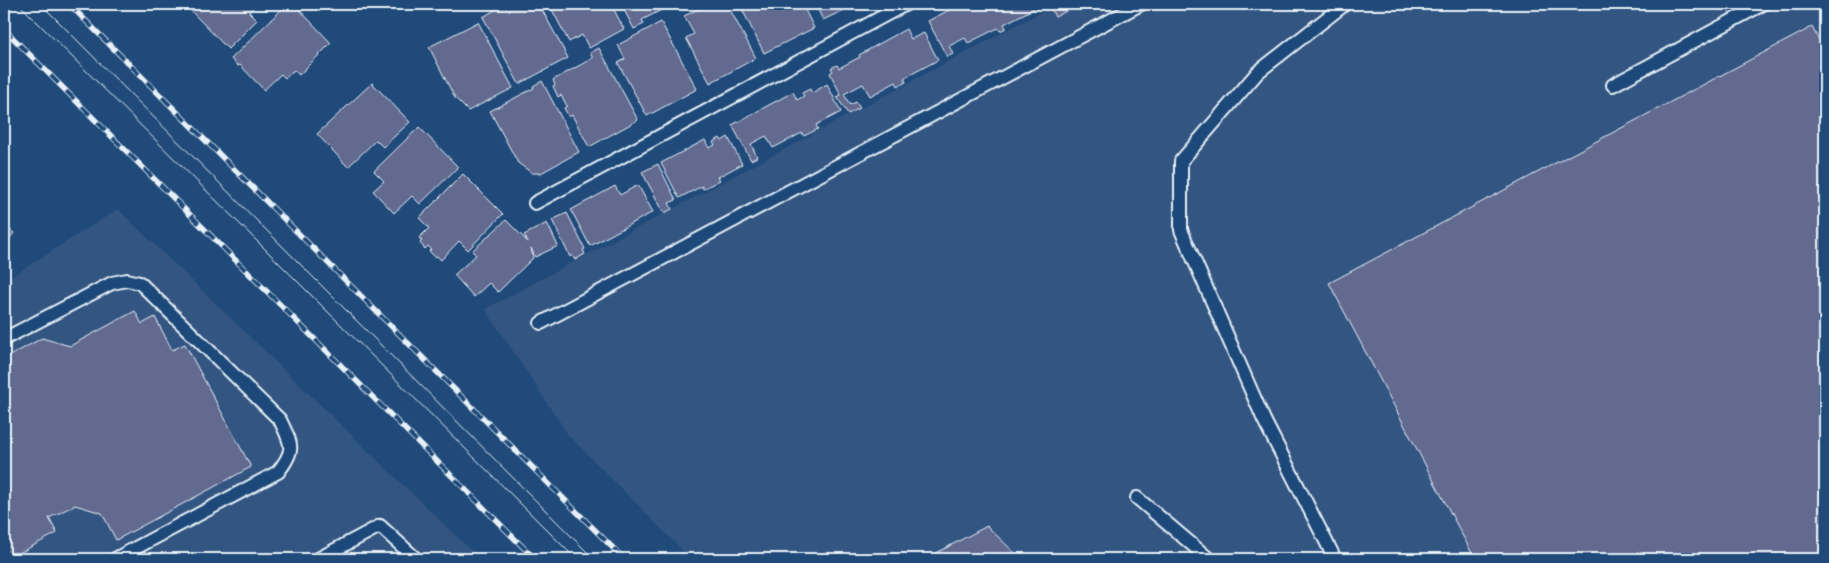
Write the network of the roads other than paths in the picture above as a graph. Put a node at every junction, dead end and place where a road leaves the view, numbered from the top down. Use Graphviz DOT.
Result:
graph roads {
  1 [pos="906,4"];
  2 [pos="1141,4"];
  3 [pos="1345,4"];
  4 [pos="1764,4"];
  5 [pos="1613,85"];
  6 [pos="535,203"];
  7 [pos="541,323"];
  8 [pos="4,339"];
  9 [pos="1137,498"];
  10 [pos="115,559"];
  11 [pos="318,559"];
  12 [pos="416,559"];
  13 [pos="1209,559"];
  14 [pos="1335,559"];
  1 -- 6 [label="lane"];
  2 -- 7 [label="lane"];
  3 -- 14 [label="lane"];
  4 -- 5 [label="lane"];
  8 -- 10 [label="lane"];
  9 -- 13 [label="lane"];
  11 -- 12 [label="lane"];
}
